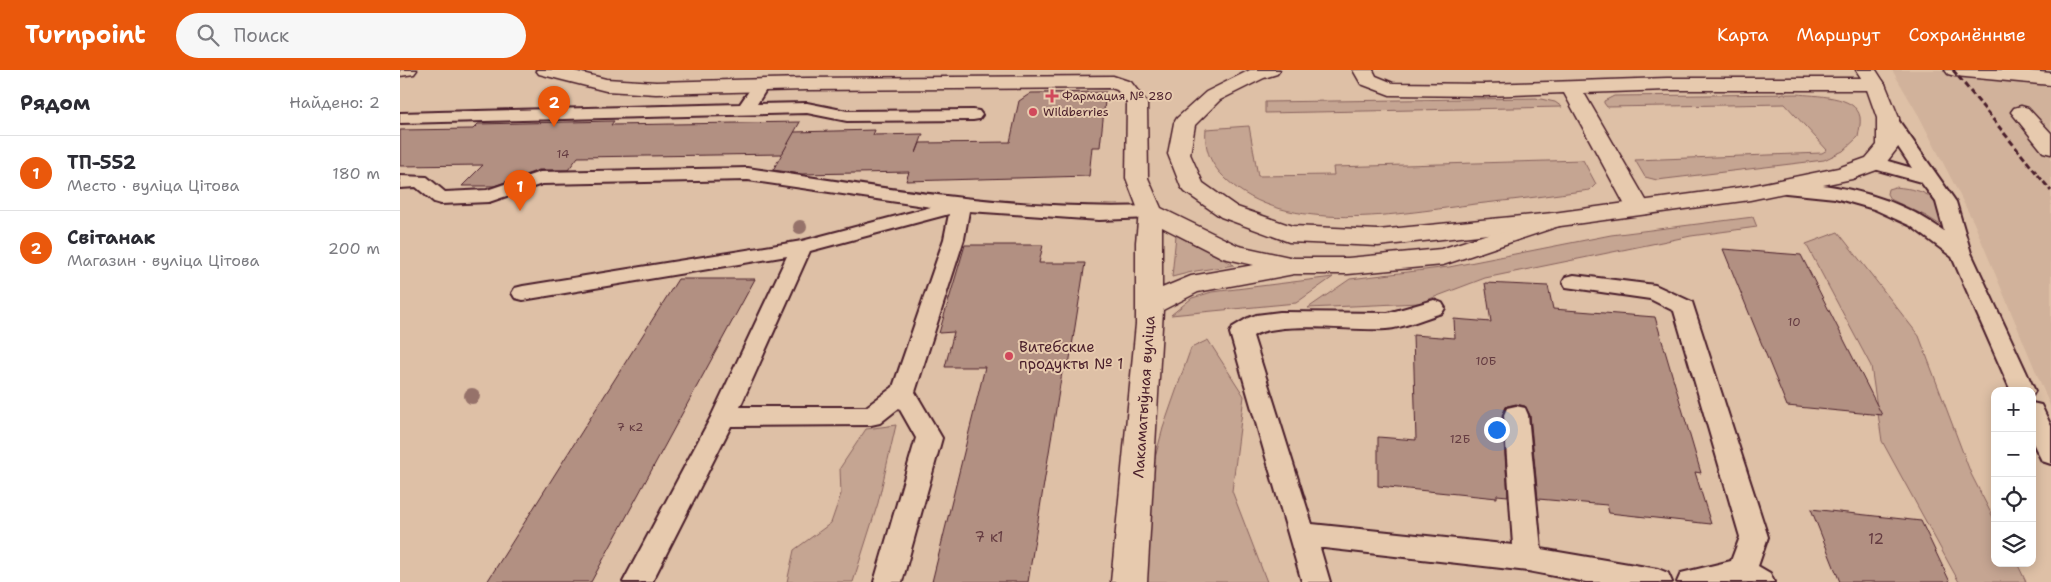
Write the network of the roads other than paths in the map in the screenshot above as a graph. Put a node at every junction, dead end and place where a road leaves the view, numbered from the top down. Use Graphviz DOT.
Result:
graph roads {
  1 [pos="400,70"];
  2 [pos="407,70"];
  3 [pos="546,70"];
  4 [pos="1270,70"];
  5 [pos="1363,70"];
  6 [pos="1954,70"];
  7 [pos="1870,77"];
  8 [pos="2051,79"];
  9 [pos="761,85"];
  10 [pos="1571,87"];
  11 [pos="745,109"];
  12 [pos="2021,112"];
  13 [pos="973,115"];
  14 [pos="400,118"];
  15 [pos="1888,118"];
  16 [pos="2051,146"];
  17 [pos="1874,163"];
  18 [pos="1844,174"];
  19 [pos="1928,178"];
  20 [pos="400,182"];
  21 [pos="1786,187"];
  22 [pos="1876,202"];
  23 [pos="960,205"];
  24 [pos="1638,207"];
  25 [pos="1151,212"];
  26 [pos="1553,220"];
  27 [pos="802,247"];
  28 [pos="1961,253"];
  29 [pos="1294,266"];
  30 [pos="1574,282"];
  31 [pos="523,293"];
  32 [pos="1150,305"];
  33 [pos="1434,308"];
  34 [pos="2021,387"];
  35 [pos="903,392"];
  36 [pos="1516,414"];
  37 [pos="723,417"];
  38 [pos="2036,421"];
  39 [pos="2051,454"];
  40 [pos="1303,536"];
  41 [pos="1528,559"];
  42 [pos="1751,577"];
  43 [pos="637,582"];
  44 [pos="888,582"];
  45 [pos="1129,582"];
  46 [pos="1316,582"];
  47 [pos="1658,582"];
  48 [pos="1691,582"];
  1 -- 2 [label="street"];
  3 -- 9 [label="street"];
  4 -- 26 [label="street"];
  5 -- 10 [label="street"];
  6 -- 8 [label="street"];
  7 -- 10 [label="street"];
  7 -- 15 [label="street"];
  9 -- 11 [label="lane"];
  9 -- 25 [label="street"];
  10 -- 24 [label="street"];
  11 -- 13 [label="lane"];
  11 -- 14 [label="lane"];
  12 -- 16 [label="street"];
  15 -- 17 [label="street"];
  15 -- 19 [label="lane"];
  17 -- 18 [label="street"];
  17 -- 19 [label="lane"];
  18 -- 21 [label="street"];
  18 -- 22 [label="lane"];
  19 -- 28 [label="lane"];
  20 -- 23 [label="lane"];
  21 -- 22 [label="lane"];
  21 -- 24 [label="street"];
  22 -- 28 [label="lane"];
  23 -- 25 [label="lane"];
  23 -- 27 [label="lane"];
  23 -- 35 [label="lane"];
  24 -- 26 [label="street"];
  25 -- 29 [label="street"];
  25 -- 32 [label="street, Лакаматыўная вуліца"];
  26 -- 29 [label="street"];
  27 -- 31 [label="lane"];
  27 -- 37 [label="lane"];
  28 -- 34 [label="lane"];
  29 -- 32 [label="street"];
  30 -- 42 [label="lane"];
  32 -- 45 [label="street, Лакаматыўная вуліца"];
  33 -- 40 [label="lane"];
  35 -- 37 [label="lane"];
  35 -- 44 [label="lane"];
  36 -- 41 [label="lane"];
  37 -- 43 [label="lane"];
  38 -- 39 [label="lane"];
  40 -- 41 [label="lane"];
  40 -- 46 [label="lane"];
  41 -- 47 [label="lane"];
  42 -- 48 [label="lane"];
}
